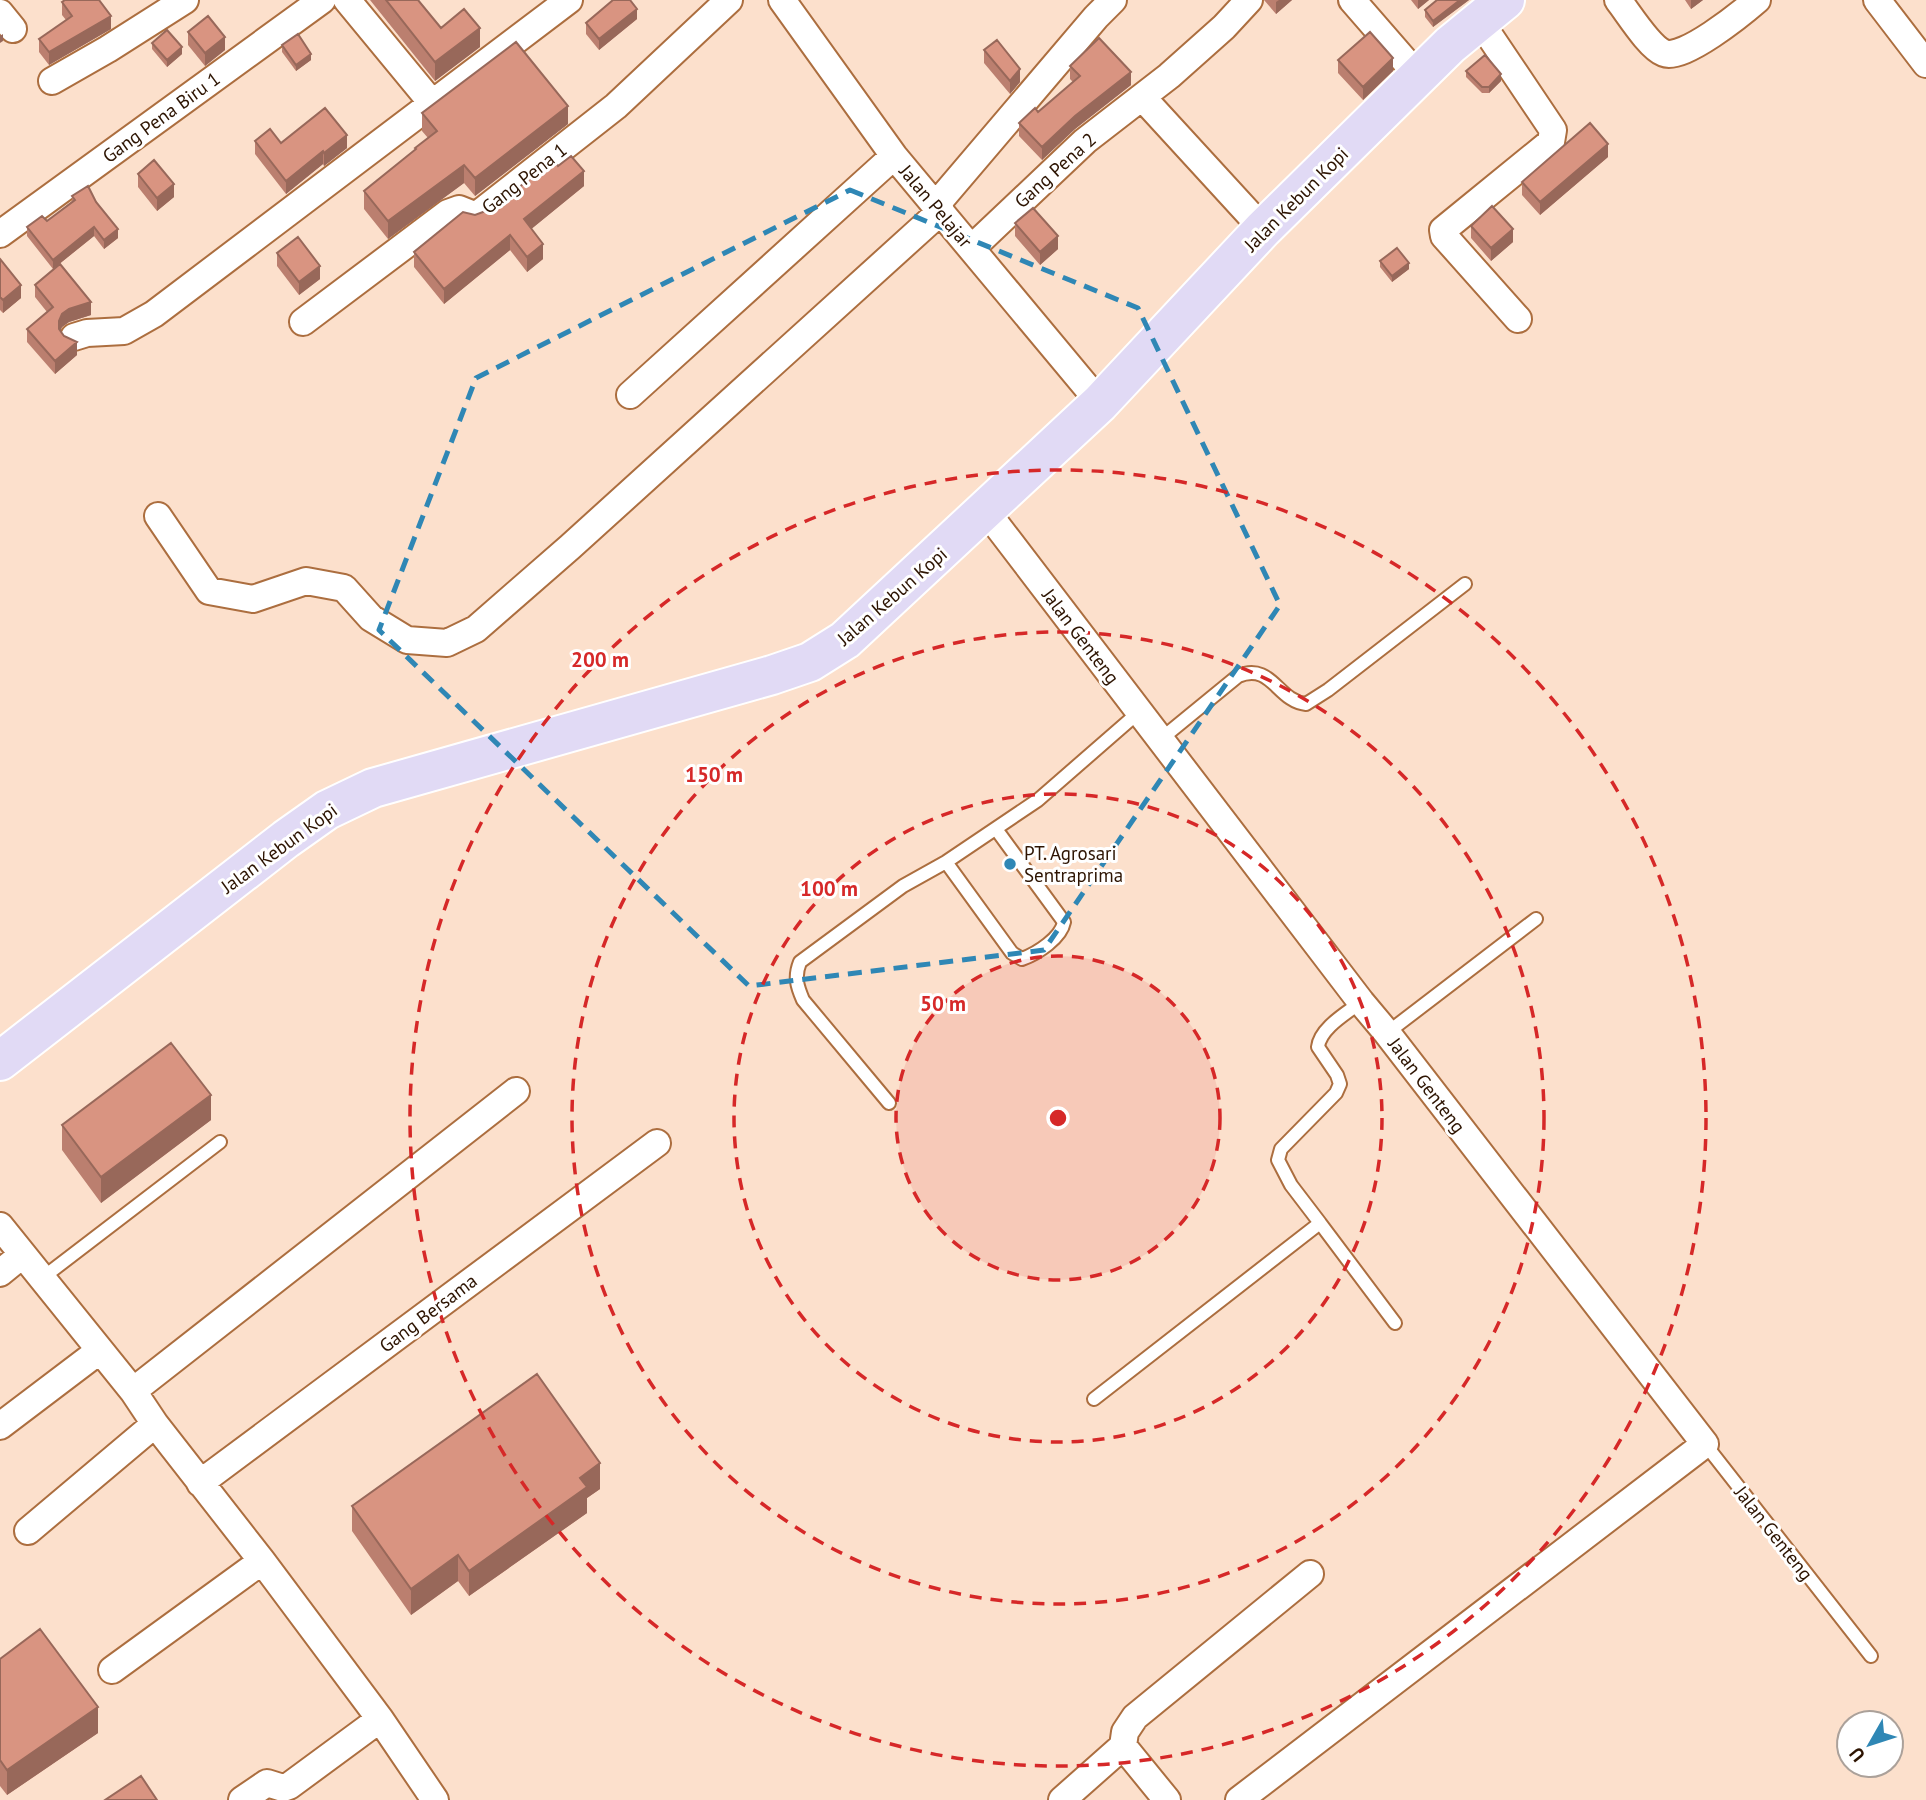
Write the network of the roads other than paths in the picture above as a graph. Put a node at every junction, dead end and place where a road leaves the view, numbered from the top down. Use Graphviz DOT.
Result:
graph roads {
  1 [pos="186,0"];
  2 [pos="322,0"];
  3 [pos="347,0"];
  4 [pos="569,0"];
  5 [pos="729,0"];
  6 [pos="782,0"];
  7 [pos="1113,0"];
  8 [pos="1249,0"];
  9 [pos="1352,0"];
  10 [pos="1618,0"];
  11 [pos="1757,0"];
  12 [pos="1877,0"];
  13 [pos="1492,10"];
  14 [pos="1926,64"];
  15 [pos="1419,77"];
  16 [pos="52,81"];
  17 [pos="1142,97"];
  18 [pos="432,103"];
  19 [pos="894,156"];
  20 [pos="939,208"];
  21 [pos="1263,229"];
  22 [pos="0,234"];
  23 [pos="971,248"];
  24 [pos="1518,318"];
  25 [pos="303,322"];
  26 [pos="74,337"];
  27 [pos="630,395"];
  28 [pos="1100,403"];
  29 [pos="986,511"];
  30 [pos="158,516"];
  31 [pos="1465,584"];
  32 [pos="1139,712"];
  33 [pos="1161,739"];
  34 [pos="996,829"];
  35 [pos="947,862"];
  36 [pos="1536,919"];
  37 [pos="1361,1002"];
  38 [pos="1387,1032"];
  39 [pos="0,1061"];
  40 [pos="516,1091"];
  41 [pos="889,1102"];
  42 [pos="220,1142"];
  43 [pos="657,1143"];
  44 [pos="1320,1223"];
  45 [pos="0,1226"];
  46 [pos="22,1255"];
  47 [pos="0,1273"];
  48 [pos="41,1279"];
  49 [pos="1395,1323"];
  50 [pos="99,1351"];
  51 [pos="133,1391"];
  52 [pos="1094,1399"];
  53 [pos="155,1424"];
  54 [pos="0,1426"];
  55 [pos="1705,1444"];
  56 [pos="200,1483"];
  57 [pos="28,1531"];
  58 [pos="262,1561"];
  59 [pos="1310,1574"];
  60 [pos="1871,1656"];
  61 [pos="112,1670"];
  62 [pos="380,1719"];
  63 [pos="1123,1746"];
  64 [pos="242,1800"];
  65 [pos="435,1800"];
  66 [pos="1062,1800"];
  67 [pos="1167,1800"];
  68 [pos="1239,1800"];
  1 -- 16 [label="street"];
  2 -- 22 [label="street, Gang Pena Biru 1"];
  3 -- 18 [label="street"];
  4 -- 18 [label="street"];
  5 -- 25 [label="street, Gang Pena 1"];
  6 -- 19 [label="street, Jalan Pelajar"];
  7 -- 20 [label="street"];
  8 -- 17 [label="street, Gang Pena 2"];
  9 -- 15 [label="street"];
  10 -- 11 [label="street"];
  12 -- 14 [label="street"];
  13 -- 15 [label="main road, Jalan Kebun Kopi"];
  13 -- 24 [label="street"];
  15 -- 21 [label="main road, Jalan Kebun Kopi"];
  17 -- 21 [label="street"];
  17 -- 23 [label="street, Gang Pena 2"];
  18 -- 26 [label="street"];
  19 -- 20 [label="street, Jalan Pelajar"];
  19 -- 27 [label="street"];
  20 -- 23 [label="street, Jalan Pelajar"];
  20 -- 30 [label="street"];
  21 -- 28 [label="main road, Jalan Kebun Kopi"];
  23 -- 28 [label="street, Jalan Pelajar"];
  28 -- 29 [label="main road, Jalan Kebun Kopi"];
  29 -- 32 [label="street, Jalan Genteng"];
  29 -- 39 [label="main road, Jalan Kebun Kopi"];
  31 -- 33 [label="lane"];
  32 -- 33 [label="street, Jalan Genteng"];
  32 -- 34 [label="lane"];
  33 -- 37 [label="street, Jalan Genteng"];
  34 -- 35 [label="lane"];
  34 -- 35 [label="lane"];
  35 -- 41 [label="lane"];
  36 -- 38 [label="lane"];
  37 -- 38 [label="street, Jalan Genteng"];
  37 -- 44 [label="lane"];
  38 -- 55 [label="street, Jalan Genteng"];
  40 -- 51 [label="street"];
  42 -- 48 [label="lane"];
  43 -- 56 [label="street, Gang Bersama"];
  44 -- 49 [label="lane"];
  44 -- 52 [label="lane"];
  45 -- 46 [label="street"];
  46 -- 47 [label="street"];
  46 -- 48 [label="street"];
  48 -- 50 [label="street"];
  50 -- 51 [label="street"];
  50 -- 54 [label="street"];
  51 -- 53 [label="street"];
  53 -- 56 [label="street"];
  53 -- 57 [label="street"];
  55 -- 60 [label="lane, Jalan Genteng"];
  55 -- 68 [label="street"];
  56 -- 58 [label="street"];
  58 -- 61 [label="street"];
  58 -- 62 [label="street"];
  59 -- 63 [label="street"];
  62 -- 64 [label="street"];
  62 -- 65 [label="street"];
  63 -- 66 [label="street"];
  63 -- 67 [label="street"];
}
